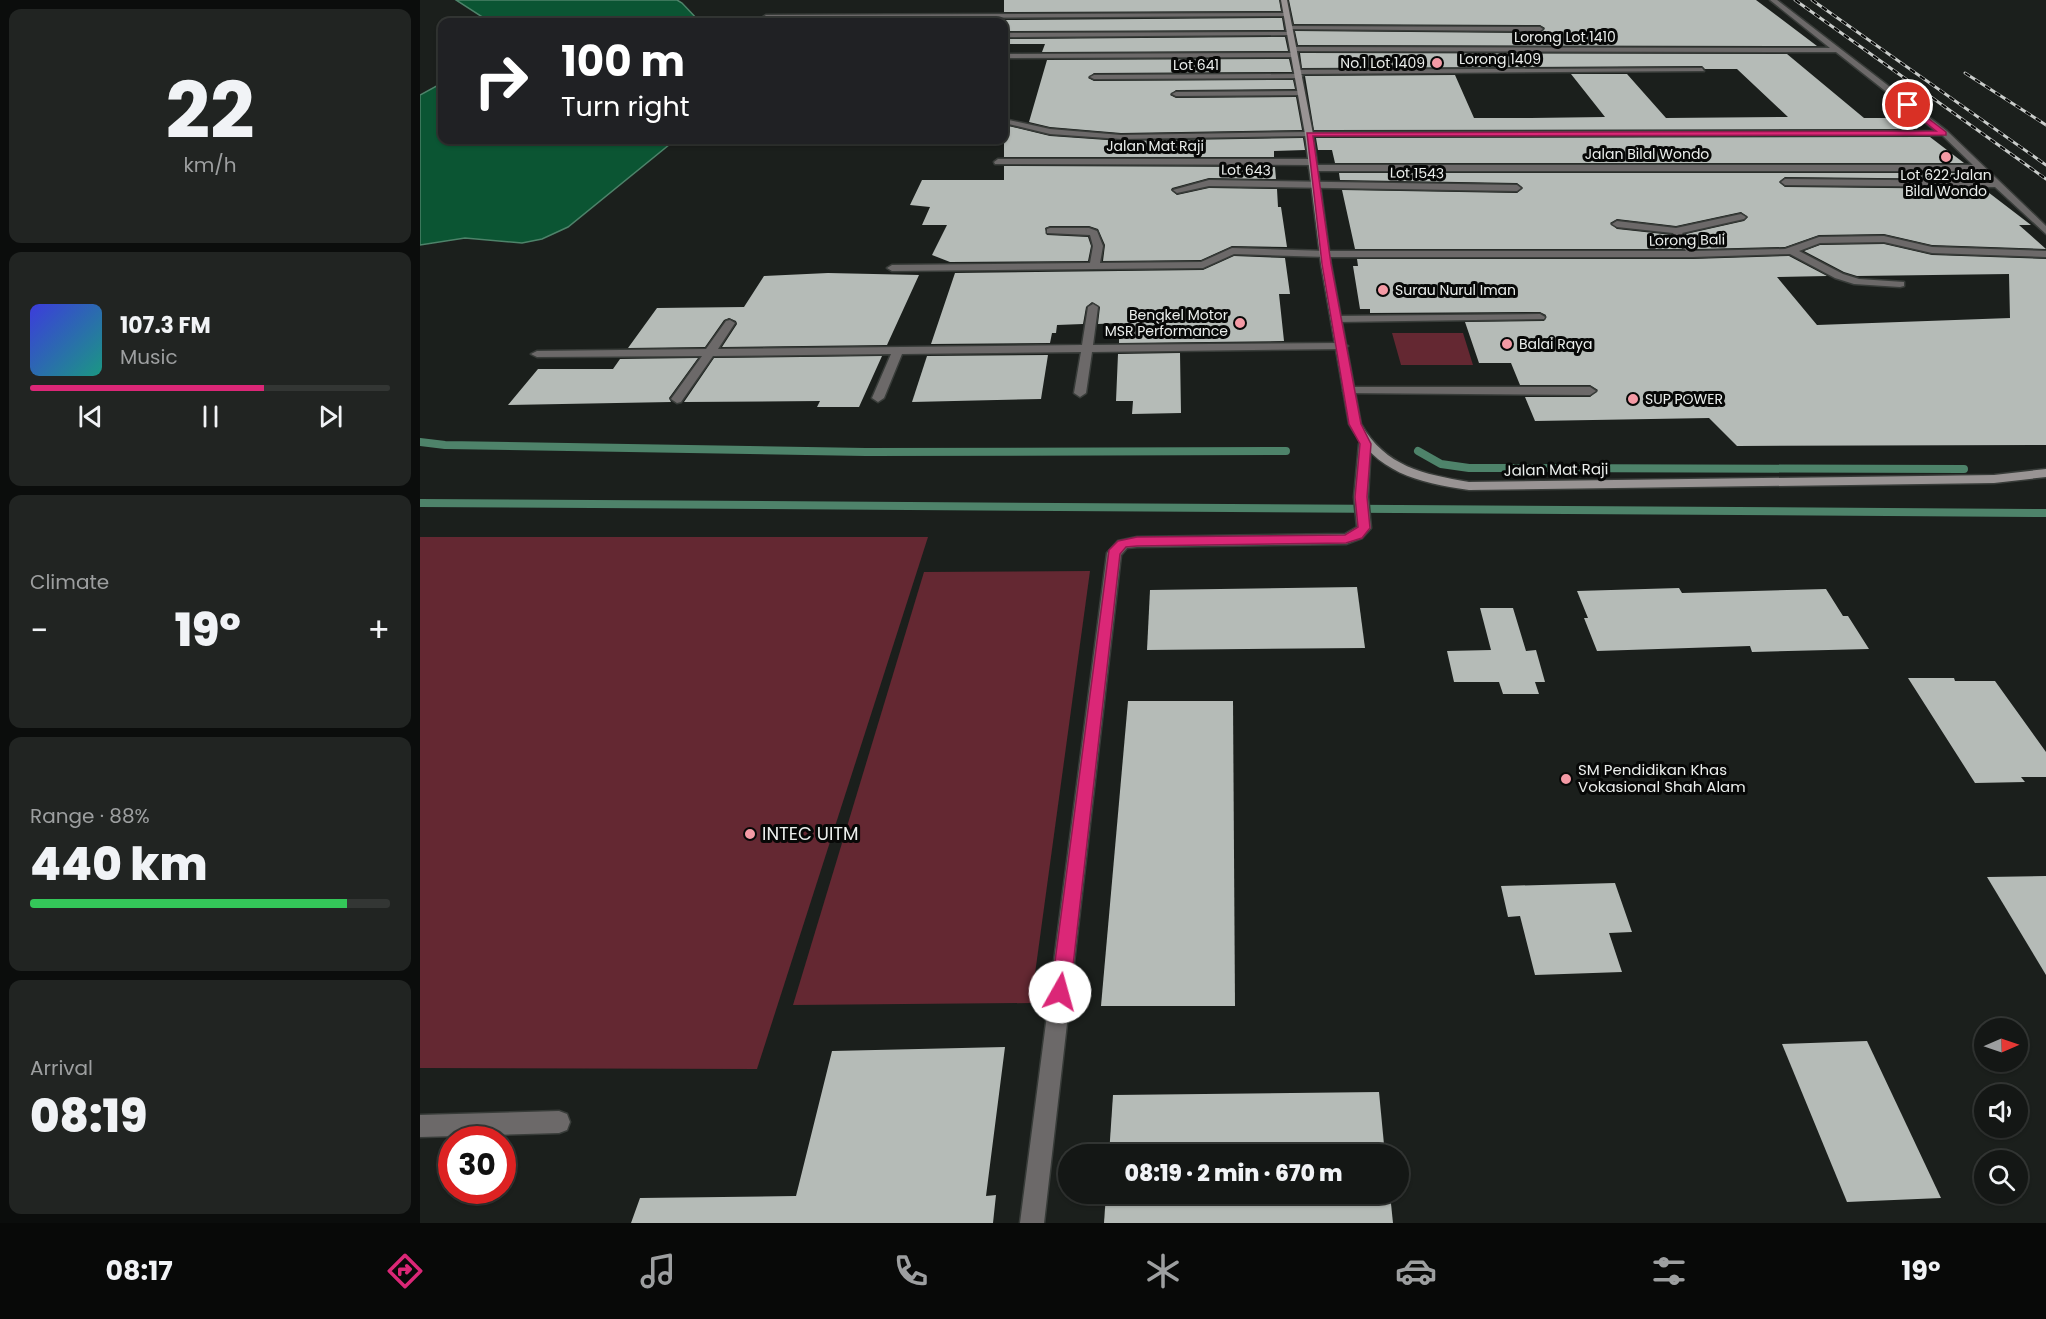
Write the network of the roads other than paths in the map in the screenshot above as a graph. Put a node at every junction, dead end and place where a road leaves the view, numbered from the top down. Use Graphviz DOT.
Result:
graph roads {
  1 [pos="1284,0"];
  2 [pos="1773,0"];
  3 [pos="1286,15"];
  4 [pos="766,17"];
  5 [pos="1540,29"];
  6 [pos="1289,30"];
  7 [pos="1008,35"];
  8 [pos="1837,50"];
  9 [pos="1294,52"];
  10 [pos="1008,56"];
  11 [pos="1702,70"];
  12 [pos="1298,74"];
  13 [pos="1094,77"];
  14 [pos="1301,93"];
  15 [pos="1176,94"];
  16 [pos="1008,121"];
  17 [pos="1944,133"];
  18 [pos="1309,134"];
  19 [pos="998,162"];
  20 [pos="1313,165"];
  21 [pos="1980,168"];
  22 [pos="1785,182"];
  23 [pos="1316,184"];
  24 [pos="1998,184"];
  25 [pos="1517,188"];
  26 [pos="1177,190"];
  27 [pos="1741,217"];
  28 [pos="1617,224"];
  29 [pos="1050,231"];
  30 [pos="1676,231"];
  31 [pos="2046,231"];
  32 [pos="1790,250"];
  33 [pos="1326,254"];
  34 [pos="1693,254"];
  35 [pos="2046,254"];
  36 [pos="1094,267"];
  37 [pos="891,268"];
  38 [pos="1900,284"];
  39 [pos="1093,307"];
  40 [pos="1540,317"];
  41 [pos="1336,319"];
  42 [pos="730,324"];
  43 [pos="1342,346"];
  44 [pos="1088,349"];
  45 [pos="897,352"];
  46 [pos="537,354"];
  47 [pos="708,354"];
  48 [pos="1349,391"];
  49 [pos="1590,391"];
  50 [pos="1080,393"];
  51 [pos="878,398"];
  52 [pos="677,399"];
  53 [pos="1365,444"];
  54 [pos="2046,473"];
  55 [pos="560,1122"];
  56 [pos="420,1126"];
  57 [pos="1032,1223"];
  1 -- 3 [label="street, Jalan Mat Raji"];
  2 -- 8 [label="street"];
  3 -- 4 [label="street"];
  3 -- 6 [label="street, Jalan Mat Raji"];
  5 -- 6 [label="street"];
  6 -- 7 [label="street"];
  6 -- 9 [label="street, Jalan Mat Raji"];
  8 -- 9 [label="street, Lorong Lot 1410"];
  8 -- 17 [label="street"];
  9 -- 10 [label="street, Lorong Lot 1410"];
  9 -- 12 [label="street, Jalan Mat Raji"];
  11 -- 12 [label="street, Lorong 1409"];
  12 -- 13 [label="street, Lot 641"];
  12 -- 14 [label="street, Jalan Mat Raji"];
  14 -- 15 [label="street"];
  14 -- 18 [label="street, Jalan Mat Raji"];
  16 -- 18 [label="street"];
  17 -- 18 [label="street"];
  17 -- 21 [label="street"];
  18 -- 20 [label="street, Jalan Mat Raji"];
  19 -- 20 [label="street, Jalan Mat Raji"];
  20 -- 21 [label="street, Jalan Bilal Wondo"];
  20 -- 23 [label="street, Jalan Mat Raji"];
  21 -- 24 [label="street"];
  22 -- 24 [label="street"];
  23 -- 25 [label="street, Lot 1543"];
  23 -- 26 [label="street, Lot 643"];
  23 -- 33 [label="street, Jalan Mat Raji"];
  24 -- 31 [label="street"];
  27 -- 30 [label="street"];
  28 -- 30 [label="street"];
  29 -- 36 [label="street"];
  30 -- 34 [label="street"];
  32 -- 34 [label="street, Lorong Bali"];
  32 -- 35 [label="street, Lorong Bali"];
  32 -- 38 [label="street"];
  33 -- 34 [label="street, Lorong Bali"];
  33 -- 36 [label="street, Lorong Bali"];
  33 -- 41 [label="street, Jalan Mat Raji"];
  36 -- 37 [label="street, Lorong Bali"];
  39 -- 44 [label="street"];
  40 -- 41 [label="street"];
  41 -- 43 [label="street, Jalan Mat Raji"];
  42 -- 47 [label="street"];
  43 -- 44 [label="street"];
  43 -- 48 [label="street, Jalan Mat Raji"];
  44 -- 45 [label="street"];
  44 -- 50 [label="street"];
  45 -- 47 [label="street"];
  45 -- 51 [label="street"];
  46 -- 47 [label="street"];
  47 -- 52 [label="street"];
  48 -- 49 [label="street"];
  48 -- 53 [label="street, Jalan Mat Raji"];
  53 -- 54 [label="street, Jalan Mat Raji"];
  53 -- 57 [label="street"];
  55 -- 56 [label="street"];
}
